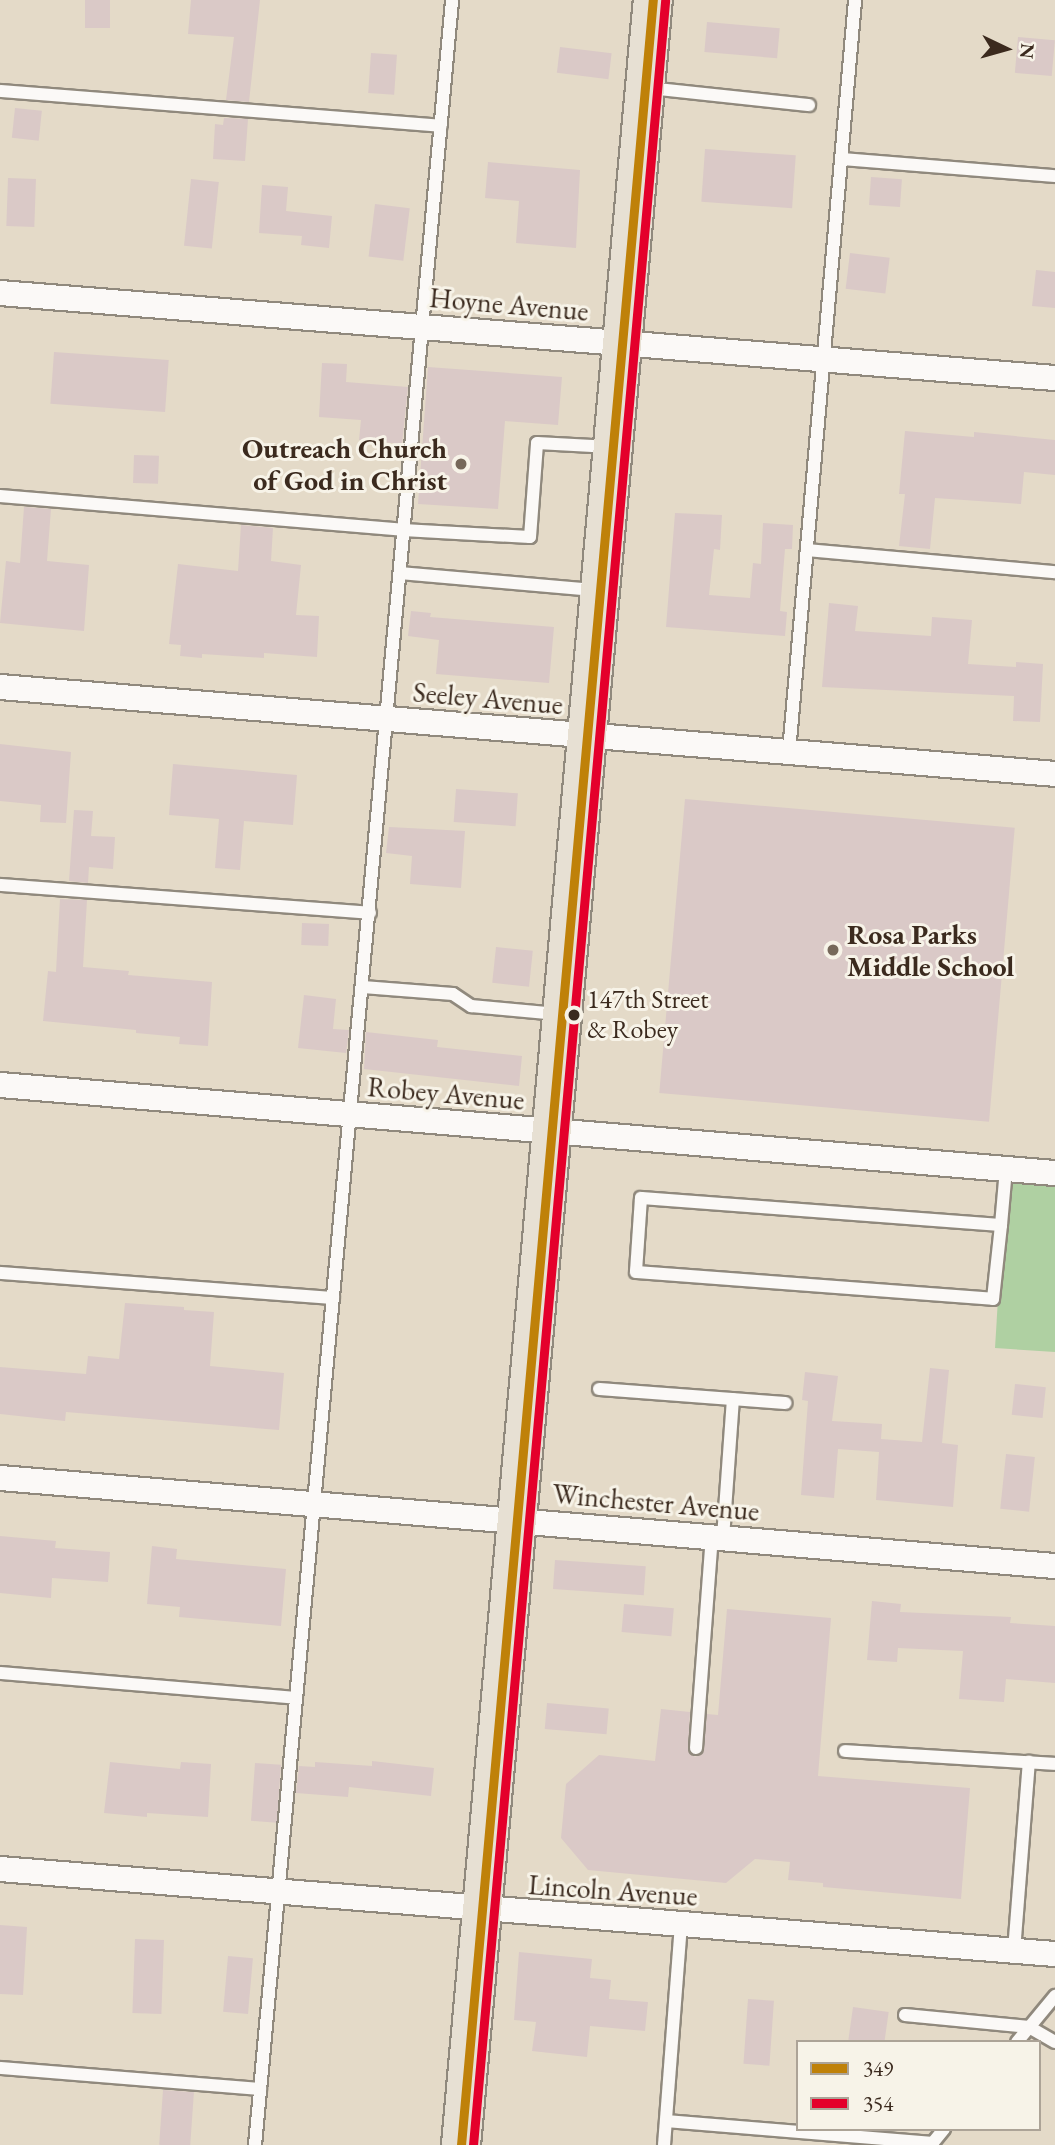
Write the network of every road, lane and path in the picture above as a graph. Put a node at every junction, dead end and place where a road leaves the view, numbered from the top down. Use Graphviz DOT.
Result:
graph roads {
  1 [pos="452,0"];
  2 [pos="653,0"];
  3 [pos="855,0"];
  4 [pos="646,88"];
  5 [pos="0,91"];
  6 [pos="809,105"];
  7 [pos="441,125"];
  8 [pos="842,159"];
  9 [pos="1055,176"];
  10 [pos="0,293"];
  11 [pos="422,327"];
  12 [pos="623,343"];
  13 [pos="824,360"];
  14 [pos="1055,378"];
  15 [pos="613,447"];
  16 [pos="0,496"];
  17 [pos="403,530"];
  18 [pos="807,550"];
  19 [pos="1055,572"];
  20 [pos="400,573"];
  21 [pos="600,591"];
  22 [pos="0,687"];
  23 [pos="386,719"];
  24 [pos="587,736"];
  25 [pos="789,752"];
  26 [pos="1055,774"];
  27 [pos="0,885"];
  28 [pos="370,913"];
  29 [pos="363,987"];
  30 [pos="562,1014"];
  31 [pos="0,1085"];
  32 [pos="350,1114"];
  33 [pos="552,1131"];
  34 [pos="1006,1169"];
  35 [pos="1055,1173"];
  36 [pos="1001,1225"];
  37 [pos="0,1273"];
  38 [pos="333,1298"];
  39 [pos="599,1389"];
  40 [pos="733,1399"];
  41 [pos="785,1403"];
  42 [pos="0,1478"];
  43 [pos="314,1504"];
  44 [pos="519,1521"];
  45 [pos="717,1537"];
  46 [pos="1055,1566"];
  47 [pos="0,1673"];
  48 [pos="296,1698"];
  49 [pos="696,1748"];
  50 [pos="845,1751"];
  51 [pos="1028,1762"];
  52 [pos="1055,1764"];
  53 [pos="0,1869"];
  54 [pos="278,1893"];
  55 [pos="483,1910"];
  56 [pos="681,1925"];
  57 [pos="1014,1951"];
  58 [pos="1055,1954"];
  59 [pos="1055,1996"];
  60 [pos="905,2015"];
  61 [pos="1029,2027"];
  62 [pos="1019,2040"];
  63 [pos="1055,2042"];
  64 [pos="0,2068"];
  65 [pos="260,2089"];
  66 [pos="666,2121"];
  67 [pos="932,2144"];
  68 [pos="255,2145"];
  69 [pos="461,2145"];
  70 [pos="664,2145"];
  1 -- 7 [label="lane"];
  2 -- 4 [label="main road"];
  3 -- 8 [label="lane"];
  4 -- 6 [label="lane"];
  4 -- 12 [label="main road"];
  5 -- 7 [label="lane"];
  7 -- 11 [label="lane"];
  8 -- 9 [label="lane"];
  8 -- 13 [label="lane"];
  10 -- 11 [label="street, Hoyne Avenue"];
  11 -- 12 [label="street, Hoyne Avenue"];
  11 -- 17 [label="lane"];
  12 -- 13 [label="street, Hoyne Avenue"];
  12 -- 15 [label="main road"];
  13 -- 14 [label="street, Hoyne Avenue"];
  13 -- 18 [label="lane"];
  15 -- 17 [label="lane"];
  15 -- 21 [label="main road"];
  16 -- 17 [label="lane"];
  17 -- 20 [label="lane"];
  18 -- 19 [label="lane"];
  18 -- 25 [label="lane"];
  20 -- 21 [label="lane"];
  20 -- 23 [label="lane"];
  21 -- 24 [label="main road"];
  22 -- 23 [label="street, Seeley Avenue"];
  23 -- 24 [label="street, Seeley Avenue"];
  23 -- 28 [label="lane"];
  24 -- 25 [label="street, Seeley Avenue"];
  24 -- 30 [label="main road"];
  25 -- 26 [label="street, Seeley Avenue"];
  27 -- 28 [label="lane"];
  28 -- 29 [label="lane"];
  29 -- 30 [label="lane"];
  29 -- 32 [label="lane"];
  30 -- 33 [label="main road"];
  31 -- 32 [label="street, Robey Avenue"];
  32 -- 33 [label="street, Robey Avenue"];
  32 -- 38 [label="lane"];
  33 -- 34 [label="street, Robey Avenue"];
  33 -- 44 [label="main road"];
  34 -- 35 [label="street, Robey Avenue"];
  34 -- 36 [label="lane"];
  36 -- 36 [label="lane"];
  37 -- 38 [label="lane"];
  38 -- 43 [label="lane"];
  39 -- 40 [label="lane"];
  40 -- 41 [label="lane"];
  40 -- 45 [label="lane"];
  42 -- 43 [label="street, Winchester Avenue"];
  43 -- 44 [label="street, Winchester Avenue"];
  43 -- 48 [label="lane"];
  44 -- 45 [label="street, Winchester Avenue"];
  44 -- 55 [label="main road"];
  45 -- 46 [label="street, Winchester Avenue"];
  45 -- 49 [label="lane"];
  47 -- 48 [label="lane"];
  48 -- 54 [label="lane"];
  50 -- 51 [label="lane"];
  51 -- 52 [label="lane"];
  51 -- 57 [label="lane"];
  53 -- 54 [label="street, Lincoln Avenue"];
  54 -- 55 [label="street, Lincoln Avenue"];
  54 -- 65 [label="lane"];
  55 -- 56 [label="street, Lincoln Avenue"];
  55 -- 69 [label="main road"];
  56 -- 57 [label="street, Lincoln Avenue"];
  56 -- 66 [label="lane"];
  57 -- 58 [label="street, Lincoln Avenue"];
  59 -- 61 [label="lane"];
  60 -- 61 [label="lane"];
  61 -- 62 [label="lane"];
  61 -- 63 [label="lane"];
  64 -- 65 [label="lane"];
  65 -- 68 [label="lane"];
  66 -- 67 [label="lane"];
  66 -- 70 [label="lane"];
}
